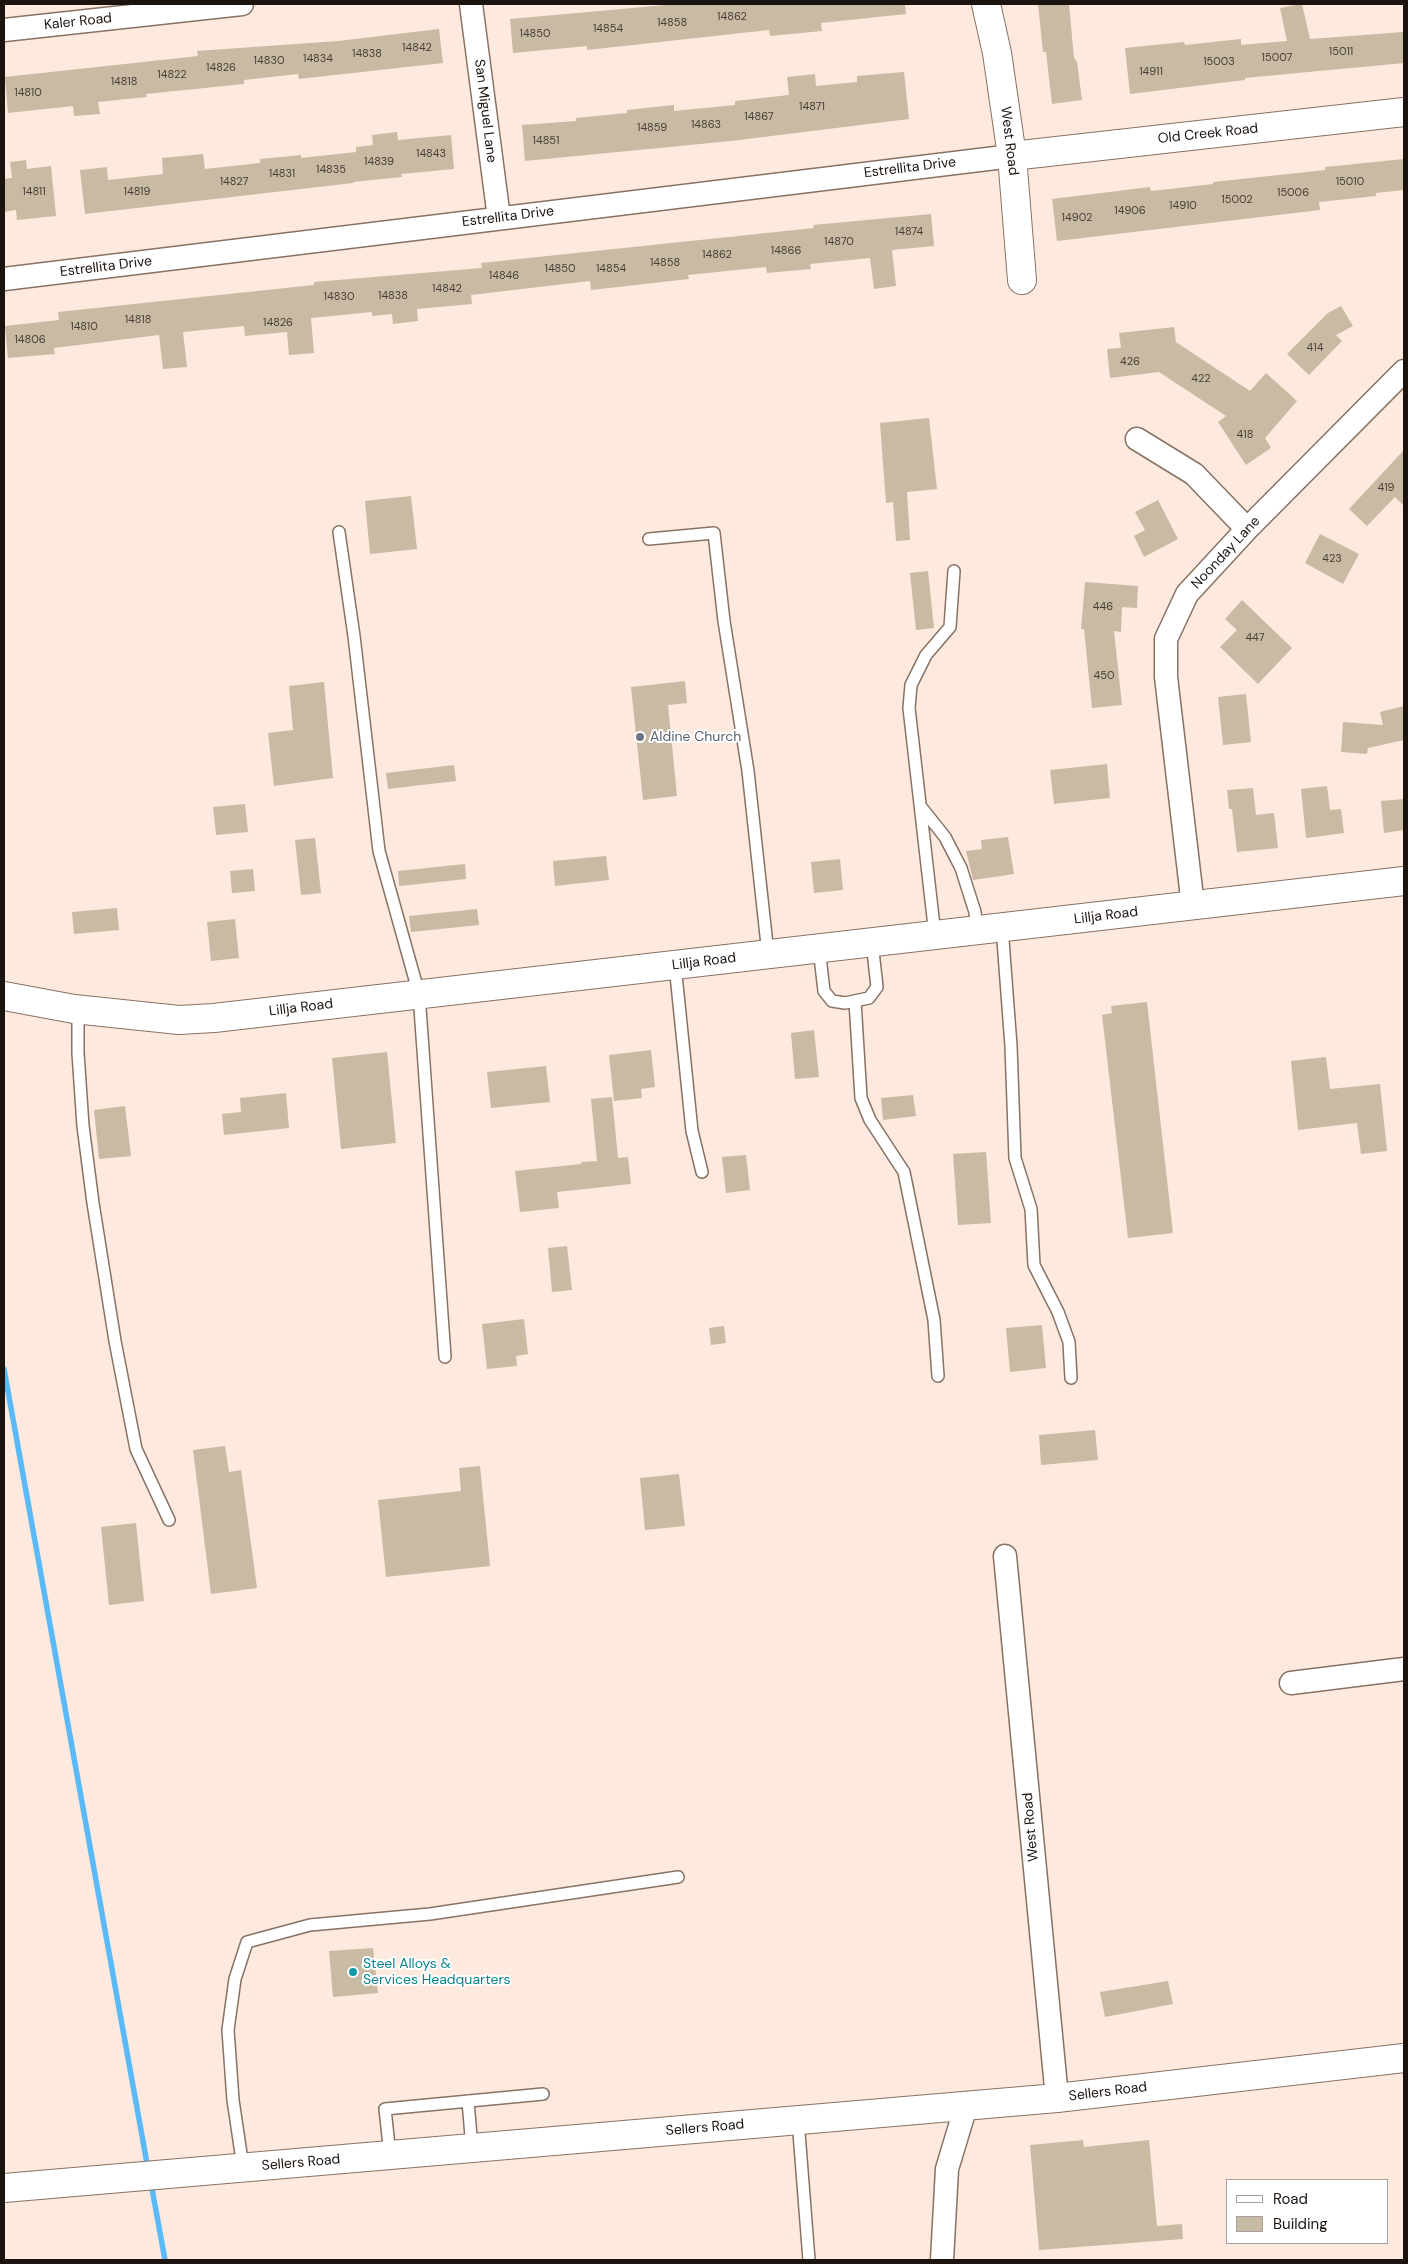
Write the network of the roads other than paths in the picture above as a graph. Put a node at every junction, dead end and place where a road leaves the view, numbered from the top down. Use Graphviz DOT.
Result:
graph roads {
  1 [pos="242,4"];
  2 [pos="471,4"];
  3 [pos="986,4"];
  4 [pos="4,30"];
  5 [pos="1404,112"];
  6 [pos="1012,156"];
  7 [pos="499,218"];
  8 [pos="4,280"];
  9 [pos="1022,280"];
  10 [pos="1404,371"];
  11 [pos="1137,439"];
  12 [pos="1247,529"];
  13 [pos="339,532"];
  14 [pos="649,540"];
  15 [pos="954,571"];
  16 [pos="920,805"];
  17 [pos="1404,881"];
  18 [pos="1193,906"];
  19 [pos="990,929"];
  20 [pos="935,935"];
  21 [pos="872,942"];
  22 [pos="819,948"];
  23 [pos="768,954"];
  24 [pos="675,965"];
  25 [pos="419,994"];
  26 [pos="4,996"];
  27 [pos="855,1002"];
  28 [pos="78,1009"];
  29 [pos="702,1172"];
  30 [pos="445,1357"];
  31 [pos="938,1376"];
  32 [pos="1071,1378"];
  33 [pos="169,1520"];
  34 [pos="1005,1556"];
  35 [pos="1404,1669"];
  36 [pos="1291,1683"];
  37 [pos="678,1877"];
  38 [pos="1404,2058"];
  39 [pos="543,2094"];
  40 [pos="1057,2098"];
  41 [pos="468,2101"];
  42 [pos="966,2106"];
  43 [pos="798,2120"];
  44 [pos="472,2148"];
  45 [pos="390,2155"];
  46 [pos="243,2168"];
  47 [pos="4,2188"];
  48 [pos="809,2260"];
  49 [pos="942,2260"];
  1 -- 4 [label="street, Kaler Road"];
  2 -- 7 [label="street, San Miguel Lane"];
  3 -- 6 [label="street, West Road"];
  5 -- 6 [label="street, Old Creek Road"];
  6 -- 7 [label="street, Estrellita Drive"];
  6 -- 9 [label="street, West Road"];
  7 -- 8 [label="street, Estrellita Drive"];
  10 -- 12 [label="street, Noonday Lane"];
  11 -- 12 [label="street"];
  12 -- 18 [label="street, Noonday Lane"];
  13 -- 25 [label="lane"];
  14 -- 23 [label="lane"];
  15 -- 16 [label="lane"];
  16 -- 19 [label="lane"];
  16 -- 20 [label="lane"];
  17 -- 18 [label="street, Lillja Road"];
  18 -- 19 [label="street, Lillja Road"];
  19 -- 20 [label="street, Lillja Road"];
  19 -- 32 [label="lane"];
  20 -- 21 [label="street, Lillja Road"];
  21 -- 22 [label="street, Lillja Road"];
  21 -- 27 [label="lane"];
  22 -- 23 [label="street, Lillja Road"];
  22 -- 27 [label="lane"];
  23 -- 24 [label="street, Lillja Road"];
  24 -- 25 [label="street, Lillja Road"];
  24 -- 29 [label="lane"];
  25 -- 28 [label="street, Lillja Road"];
  25 -- 30 [label="lane"];
  26 -- 28 [label="street, Lillja Road"];
  27 -- 31 [label="lane"];
  28 -- 33 [label="lane"];
  34 -- 40 [label="street, West Road"];
  35 -- 36 [label="street"];
  37 -- 46 [label="lane"];
  38 -- 40 [label="street, Sellers Road"];
  39 -- 41 [label="lane"];
  40 -- 42 [label="street, Sellers Road"];
  41 -- 44 [label="lane"];
  41 -- 45 [label="lane"];
  42 -- 43 [label="street, Sellers Road"];
  42 -- 49 [label="street"];
  43 -- 44 [label="street, Sellers Road"];
  43 -- 48 [label="lane"];
  44 -- 45 [label="street, Sellers Road"];
  45 -- 46 [label="street, Sellers Road"];
  46 -- 47 [label="street, Sellers Road"];
}
